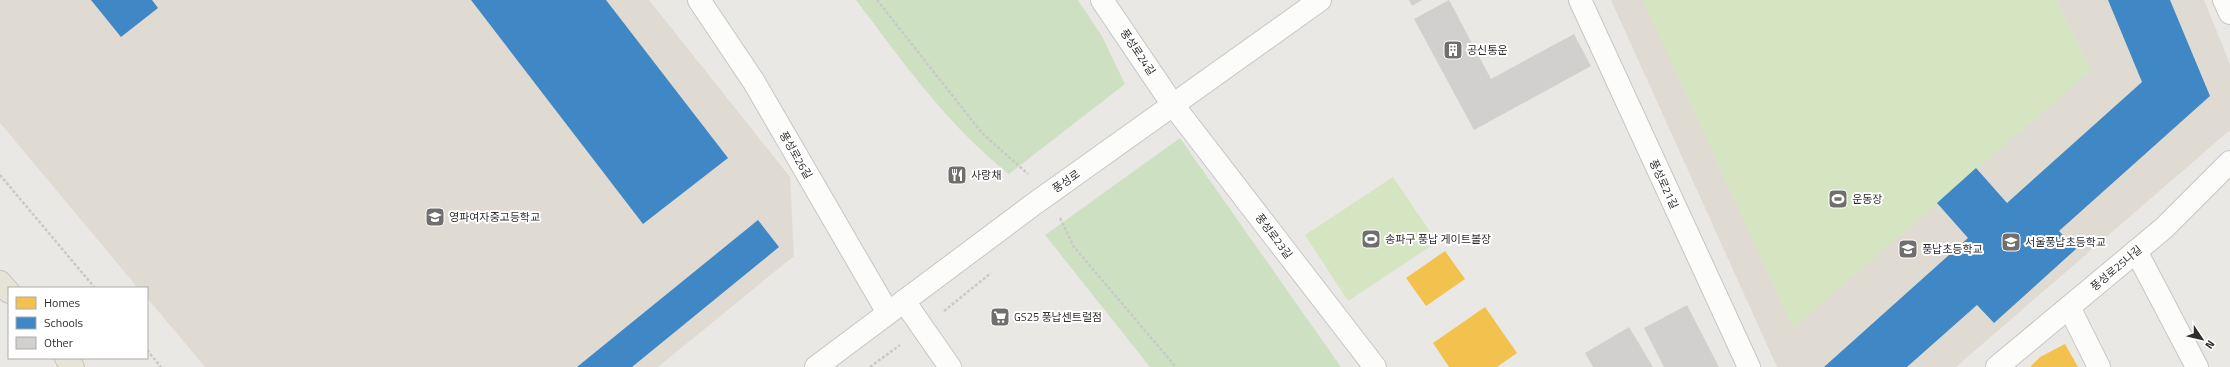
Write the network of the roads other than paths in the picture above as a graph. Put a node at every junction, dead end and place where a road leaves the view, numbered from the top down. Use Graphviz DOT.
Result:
graph roads {
  1 [pos="699,0"];
  2 [pos="1102,0"];
  3 [pos="1580,0"];
  4 [pos="2224,0"];
  5 [pos="1309,3"];
  6 [pos="2230,13"];
  7 [pos="1173,105"];
  8 [pos="2230,162"];
  9 [pos="2136,251"];
  10 [pos="0,282"];
  11 [pos="8,291"];
  12 [pos="2069,307"];
  13 [pos="896,308"];
  14 [pos="67,359"];
  15 [pos="73,367"];
  16 [pos="816,367"];
  17 [pos="950,367"];
  18 [pos="1374,367"];
  19 [pos="1749,367"];
  20 [pos="1997,367"];
  21 [pos="2099,367"];
  22 [pos="2197,367"];
  1 -- 13 [label="street, 풍성로26길"];
  2 -- 7 [label="street, 풍성로24길"];
  3 -- 19 [label="street, 풍성로21길"];
  4 -- 6 [label="street"];
  5 -- 7 [label="street, 풍성로"];
  7 -- 13 [label="street, 풍성로"];
  7 -- 18 [label="street, 풍성로23길"];
  8 -- 9 [label="street, 풍성로25나길"];
  9 -- 12 [label="street, 풍성로25나길"];
  9 -- 22 [label="street"];
  10 -- 11 [label="main road"];
  12 -- 20 [label="street, 풍성로25나길"];
  12 -- 21 [label="street"];
  13 -- 16 [label="street, 풍성로"];
  13 -- 17 [label="street, 풍성로26길"];
  14 -- 15 [label="main road"];
}
